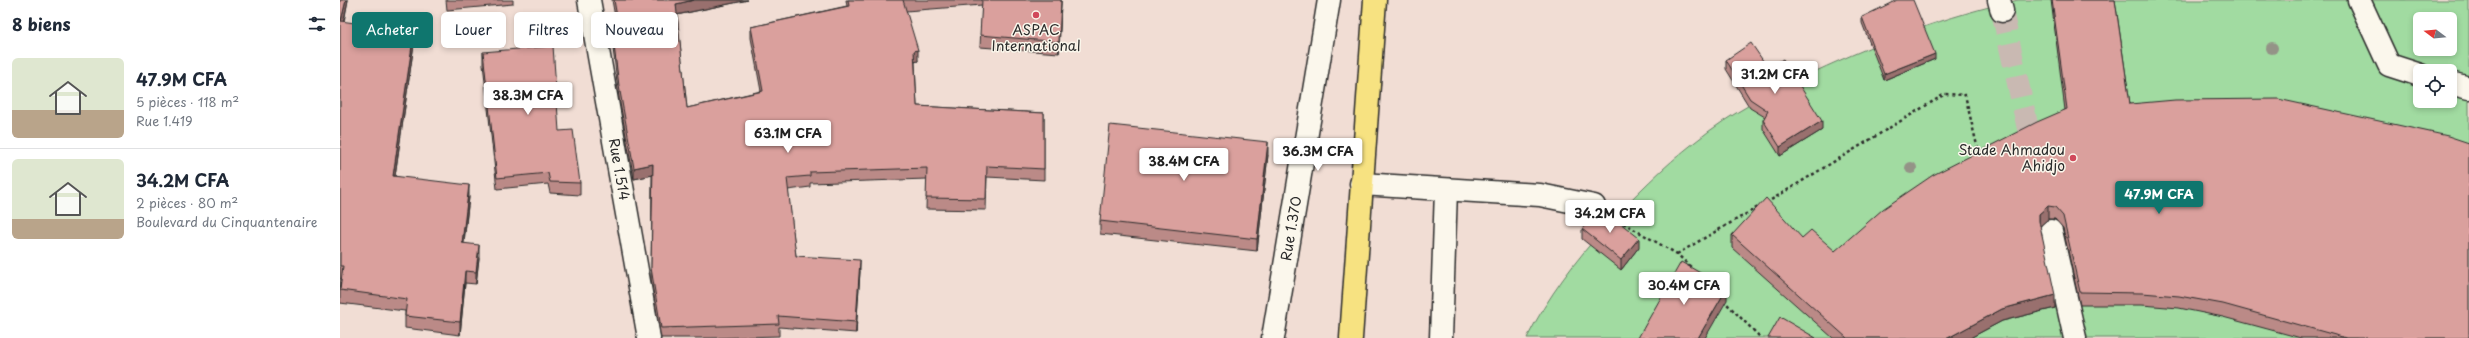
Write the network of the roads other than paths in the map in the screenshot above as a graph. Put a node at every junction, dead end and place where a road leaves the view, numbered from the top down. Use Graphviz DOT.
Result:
graph roads {
  1 [pos="589,0"];
  2 [pos="1329,0"];
  3 [pos="1375,0"];
  4 [pos="2355,1"];
  5 [pos="2413,72"];
  6 [pos="2457,85"];
  7 [pos="2469,88"];
  8 [pos="1361,184"];
  9 [pos="1446,190"];
  10 [pos="1594,206"];
  11 [pos="2051,231"];
  12 [pos="649,338"];
  13 [pos="1273,338"];
  14 [pos="1351,338"];
  15 [pos="1441,338"];
  16 [pos="2075,338"];
  1 -- 12 [label="street, Rue 1.514"];
  2 -- 13 [label="street, Rue 1.370"];
  3 -- 8 [label="main road"];
  4 -- 5 [label="street"];
  6 -- 7 [label="street"];
  8 -- 9 [label="street"];
  8 -- 14 [label="main road"];
  9 -- 10 [label="street"];
  9 -- 15 [label="street"];
  11 -- 16 [label="street"];
}
